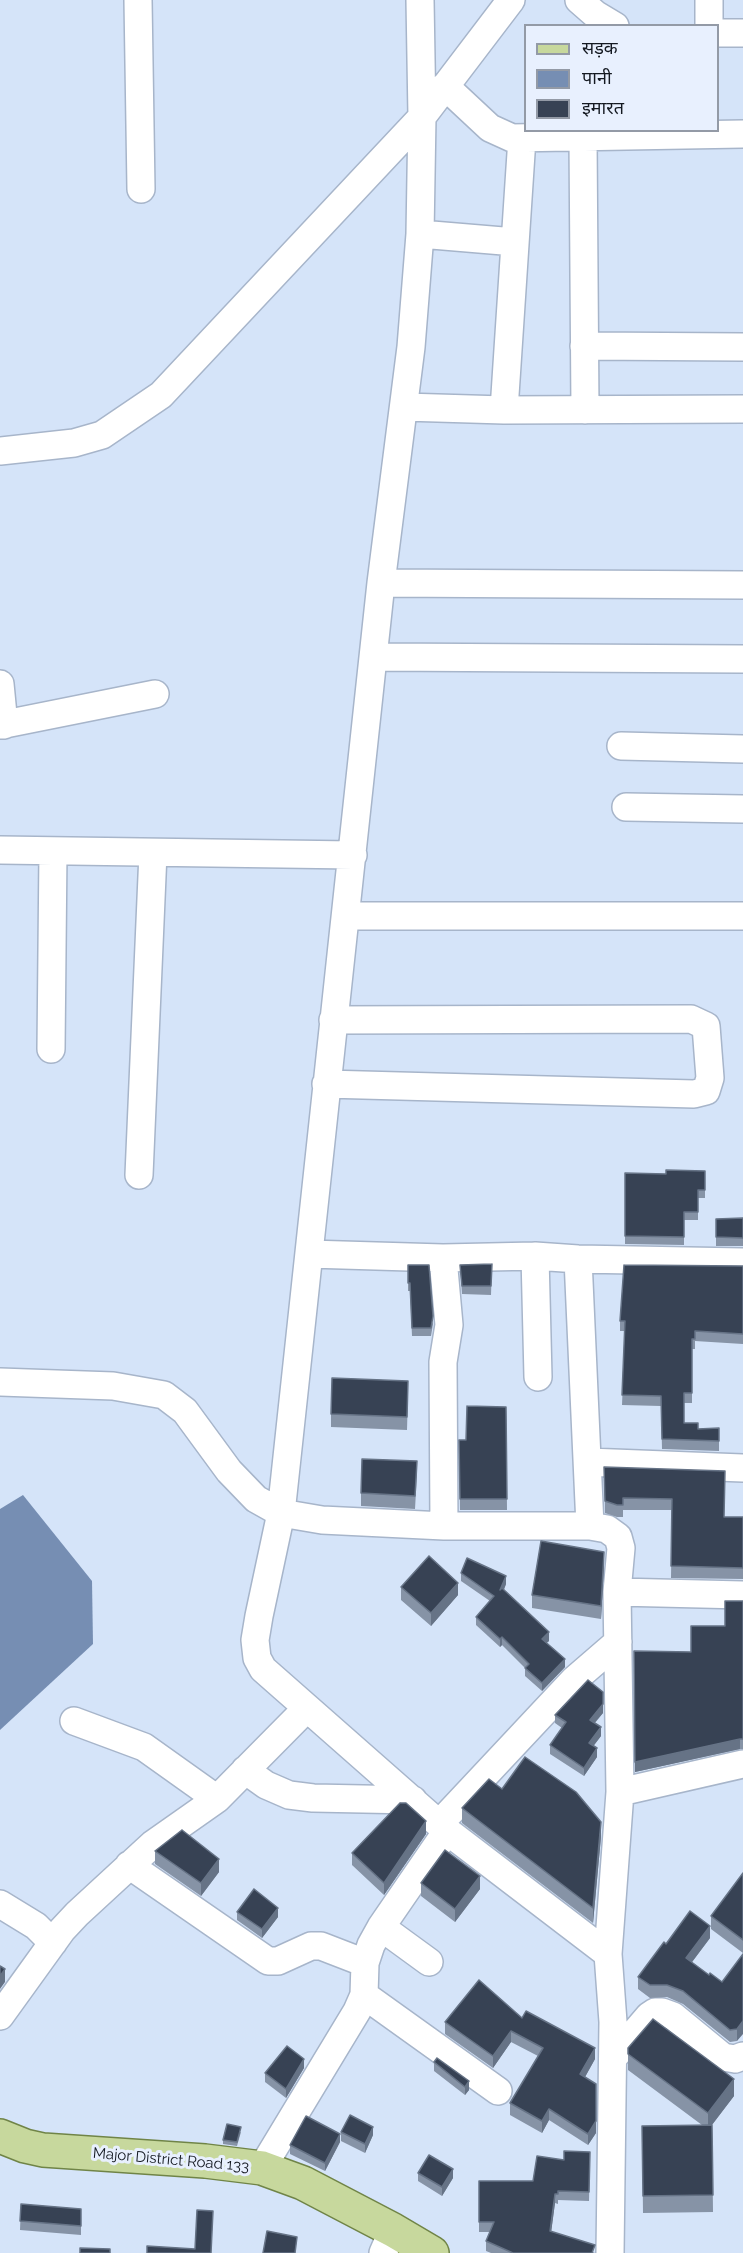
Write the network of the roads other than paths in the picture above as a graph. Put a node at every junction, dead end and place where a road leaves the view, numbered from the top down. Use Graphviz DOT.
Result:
graph roads {
  1 [pos="138,0"];
  2 [pos="420,0"];
  3 [pos="511,0"];
  4 [pos="709,0"];
  5 [pos="709,24"];
  6 [pos="719,33"];
  7 [pos="743,33"];
  8 [pos="446,86"];
  9 [pos="422,117"];
  10 [pos="743,134"];
  11 [pos="522,138"];
  12 [pos="583,138"];
  13 [pos="141,189"];
  14 [pos="420,234"];
  15 [pos="515,242"];
  16 [pos="584,346"];
  17 [pos="743,347"];
  18 [pos="404,407"];
  19 [pos="743,409"];
  20 [pos="504,410"];
  21 [pos="585,410"];
  22 [pos="0,451"];
  23 [pos="381,583"];
  24 [pos="743,585"];
  25 [pos="374,657"];
  26 [pos="743,659"];
  27 [pos="0,684"];
  28 [pos="155,694"];
  29 [pos="2,725"];
  30 [pos="621,746"];
  31 [pos="743,749"];
  32 [pos="626,807"];
  33 [pos="743,809"];
  34 [pos="0,850"];
  35 [pos="53,851"];
  36 [pos="153,853"];
  37 [pos="353,855"];
  38 [pos="346,916"];
  39 [pos="743,916"];
  40 [pos="333,1020"];
  41 [pos="51,1049"];
  42 [pos="326,1084"];
  43 [pos="139,1174"];
  44 [pos="309,1254"];
  45 [pos="535,1256"];
  46 [pos="443,1258"];
  47 [pos="578,1259"];
  48 [pos="743,1262"];
  49 [pos="538,1377"];
  50 [pos="0,1382"];
  51 [pos="588,1462"];
  52 [pos="743,1468"];
  53 [pos="281,1513"];
  54 [pos="444,1526"];
  55 [pos="590,1526"];
  56 [pos="617,1592"];
  57 [pos="743,1595"];
  58 [pos="618,1642"];
  59 [pos="307,1708"];
  60 [pos="74,1721"];
  61 [pos="743,1764"];
  62 [pos="245,1770"];
  63 [pos="620,1792"];
  64 [pos="217,1799"];
  65 [pos="413,1800"];
  66 [pos="444,1827"];
  67 [pos="129,1864"];
  68 [pos="0,1904"];
  69 [pos="381,1927"];
  70 [pos="53,1943"];
  71 [pos="608,1954"];
  72 [pos="429,1962"];
  73 [pos="365,1964"];
  74 [pos="364,1995"];
  75 [pos="0,2016"];
  76 [pos="743,2056"];
  77 [pos="614,2058"];
  78 [pos="498,2091"];
  79 [pos="0,2136"];
  80 [pos="262,2168"];
  81 [pos="388,2241"];
  82 [pos="432,2253"];
  83 [pos="610,2253"];
  1 -- 13 [label="street"];
  2 -- 9 [label="street"];
  3 -- 8 [label="street"];
  4 -- 5 [label="street"];
  6 -- 7 [label="street"];
  8 -- 9 [label="street"];
  8 -- 11 [label="street"];
  9 -- 14 [label="street"];
  9 -- 22 [label="street"];
  10 -- 12 [label="street"];
  11 -- 12 [label="street"];
  11 -- 15 [label="street"];
  12 -- 16 [label="street"];
  14 -- 15 [label="street"];
  14 -- 18 [label="street"];
  15 -- 20 [label="street"];
  16 -- 17 [label="street"];
  16 -- 21 [label="street"];
  18 -- 20 [label="street"];
  18 -- 23 [label="street"];
  19 -- 21 [label="street"];
  20 -- 21 [label="street"];
  23 -- 24 [label="street"];
  23 -- 25 [label="street"];
  25 -- 26 [label="street"];
  25 -- 37 [label="street"];
  27 -- 29 [label="street"];
  28 -- 29 [label="street"];
  30 -- 31 [label="street"];
  32 -- 33 [label="street"];
  34 -- 35 [label="street"];
  35 -- 36 [label="street"];
  35 -- 41 [label="street"];
  36 -- 37 [label="street"];
  36 -- 43 [label="street"];
  37 -- 38 [label="street"];
  38 -- 39 [label="street"];
  38 -- 40 [label="street"];
  40 -- 42 [label="street"];
  40 -- 42 [label="street"];
  42 -- 44 [label="street"];
  44 -- 46 [label="street"];
  44 -- 53 [label="street"];
  45 -- 46 [label="street"];
  45 -- 47 [label="street"];
  45 -- 49 [label="street"];
  46 -- 54 [label="street"];
  47 -- 48 [label="street"];
  47 -- 51 [label="street"];
  50 -- 53 [label="street"];
  51 -- 52 [label="street"];
  51 -- 55 [label="street"];
  53 -- 54 [label="street"];
  53 -- 59 [label="street"];
  54 -- 55 [label="street"];
  55 -- 56 [label="street"];
  56 -- 57 [label="street"];
  56 -- 58 [label="street"];
  58 -- 63 [label="street"];
  58 -- 66 [label="street"];
  59 -- 62 [label="street"];
  59 -- 65 [label="street"];
  60 -- 64 [label="street"];
  61 -- 63 [label="street"];
  62 -- 64 [label="street"];
  62 -- 65 [label="street"];
  63 -- 71 [label="street"];
  64 -- 67 [label="street"];
  65 -- 66 [label="street"];
  66 -- 69 [label="street"];
  66 -- 71 [label="street"];
  67 -- 70 [label="street"];
  67 -- 73 [label="street"];
  68 -- 70 [label="street"];
  69 -- 72 [label="street"];
  69 -- 73 [label="street"];
  70 -- 75 [label="street"];
  71 -- 77 [label="street"];
  73 -- 74 [label="street"];
  74 -- 78 [label="street"];
  74 -- 80 [label="street"];
  76 -- 77 [label="street"];
  77 -- 83 [label="street"];
  79 -- 80 [label="main road, Major District Road 133"];
  80 -- 81 [label="main road, Major District Road 133"];
  81 -- 82 [label="main road, Major District Road 133"];
}
